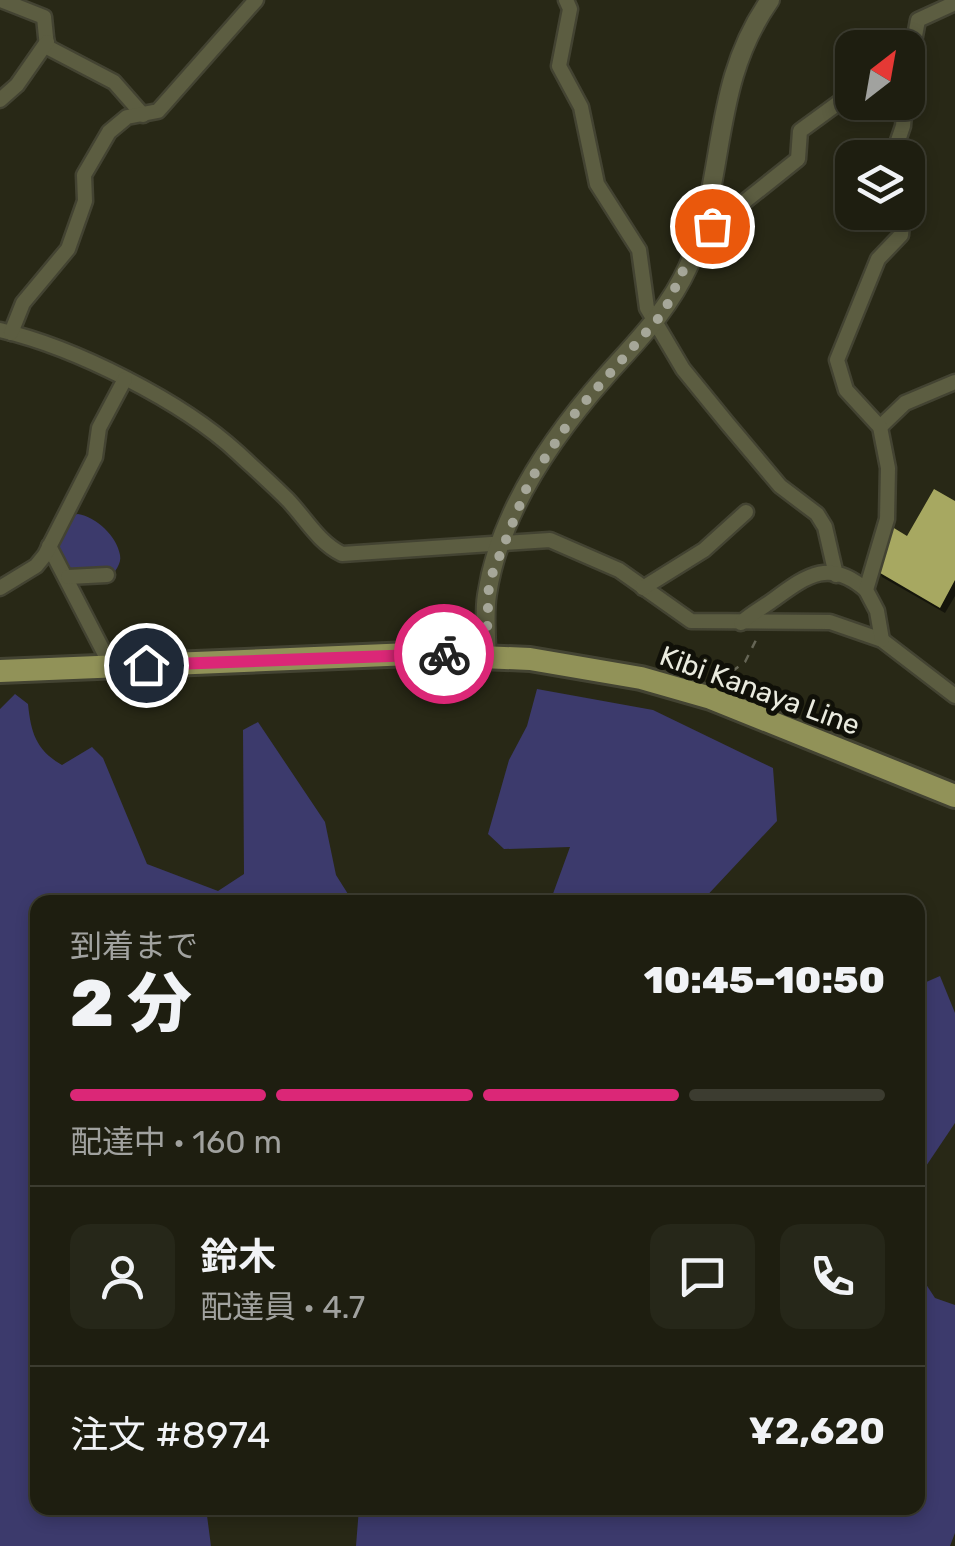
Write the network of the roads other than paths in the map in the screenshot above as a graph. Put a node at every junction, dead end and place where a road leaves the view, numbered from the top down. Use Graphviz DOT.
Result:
graph roads {
  1 [pos="1,0"];
  2 [pos="256,0"];
  3 [pos="566,0"];
  4 [pos="770,0"];
  5 [pos="22,3"];
  6 [pos="955,3"];
  7 [pos="917,30"];
  8 [pos="46,42"];
  9 [pos="0,100"];
  10 [pos="835,105"];
  11 [pos="142,115"];
  12 [pos="902,230"];
  13 [pos="698,238"];
  14 [pos="655,322"];
  15 [pos="5,331"];
  16 [pos="125,378"];
  17 [pos="955,382"];
  18 [pos="880,427"];
  19 [pos="746,512"];
  20 [pos="502,541"];
  21 [pos="49,546"];
  22 [pos="836,574"];
  23 [pos="107,575"];
  24 [pos="68,577"];
  25 [pos="0,588"];
  26 [pos="643,588"];
  27 [pos="866,590"];
  28 [pos="741,623"];
  29 [pos="882,640"];
  30 [pos="486,656"];
  31 [pos="111,666"];
  32 [pos="0,671"];
  33 [pos="955,676"];
  34 [pos="939,683"];
  35 [pos="955,696"];
  36 [pos="955,796"];
  1 -- 5 [label="street"];
  2 -- 11 [label="street"];
  3 -- 14 [label="street"];
  4 -- 13 [label="street"];
  5 -- 8 [label="street"];
  6 -- 7 [label="street"];
  8 -- 9 [label="street"];
  8 -- 11 [label="street"];
  10 -- 13 [label="street"];
  11 -- 15 [label="street"];
  12 -- 18 [label="street"];
  13 -- 14 [label="street"];
  14 -- 20 [label="street"];
  14 -- 22 [label="street"];
  15 -- 16 [label="street"];
  16 -- 20 [label="street"];
  16 -- 21 [label="street"];
  17 -- 18 [label="street"];
  18 -- 27 [label="street"];
  19 -- 26 [label="street"];
  20 -- 26 [label="street"];
  20 -- 30 [label="street"];
  21 -- 24 [label="street"];
  21 -- 25 [label="street"];
  22 -- 27 [label="street"];
  22 -- 28 [label="street"];
  23 -- 24 [label="street"];
  24 -- 31 [label="street"];
  26 -- 28 [label="street"];
  27 -- 29 [label="street"];
  28 -- 29 [label="street"];
  29 -- 34 [label="street"];
  30 -- 31 [label="main road, Kibi Kanaya Line"];
  30 -- 36 [label="main road, Kibi Kanaya Line"];
  31 -- 32 [label="main road, Kibi Kanaya Line"];
  33 -- 34 [label="street"];
  34 -- 35 [label="street"];
}
